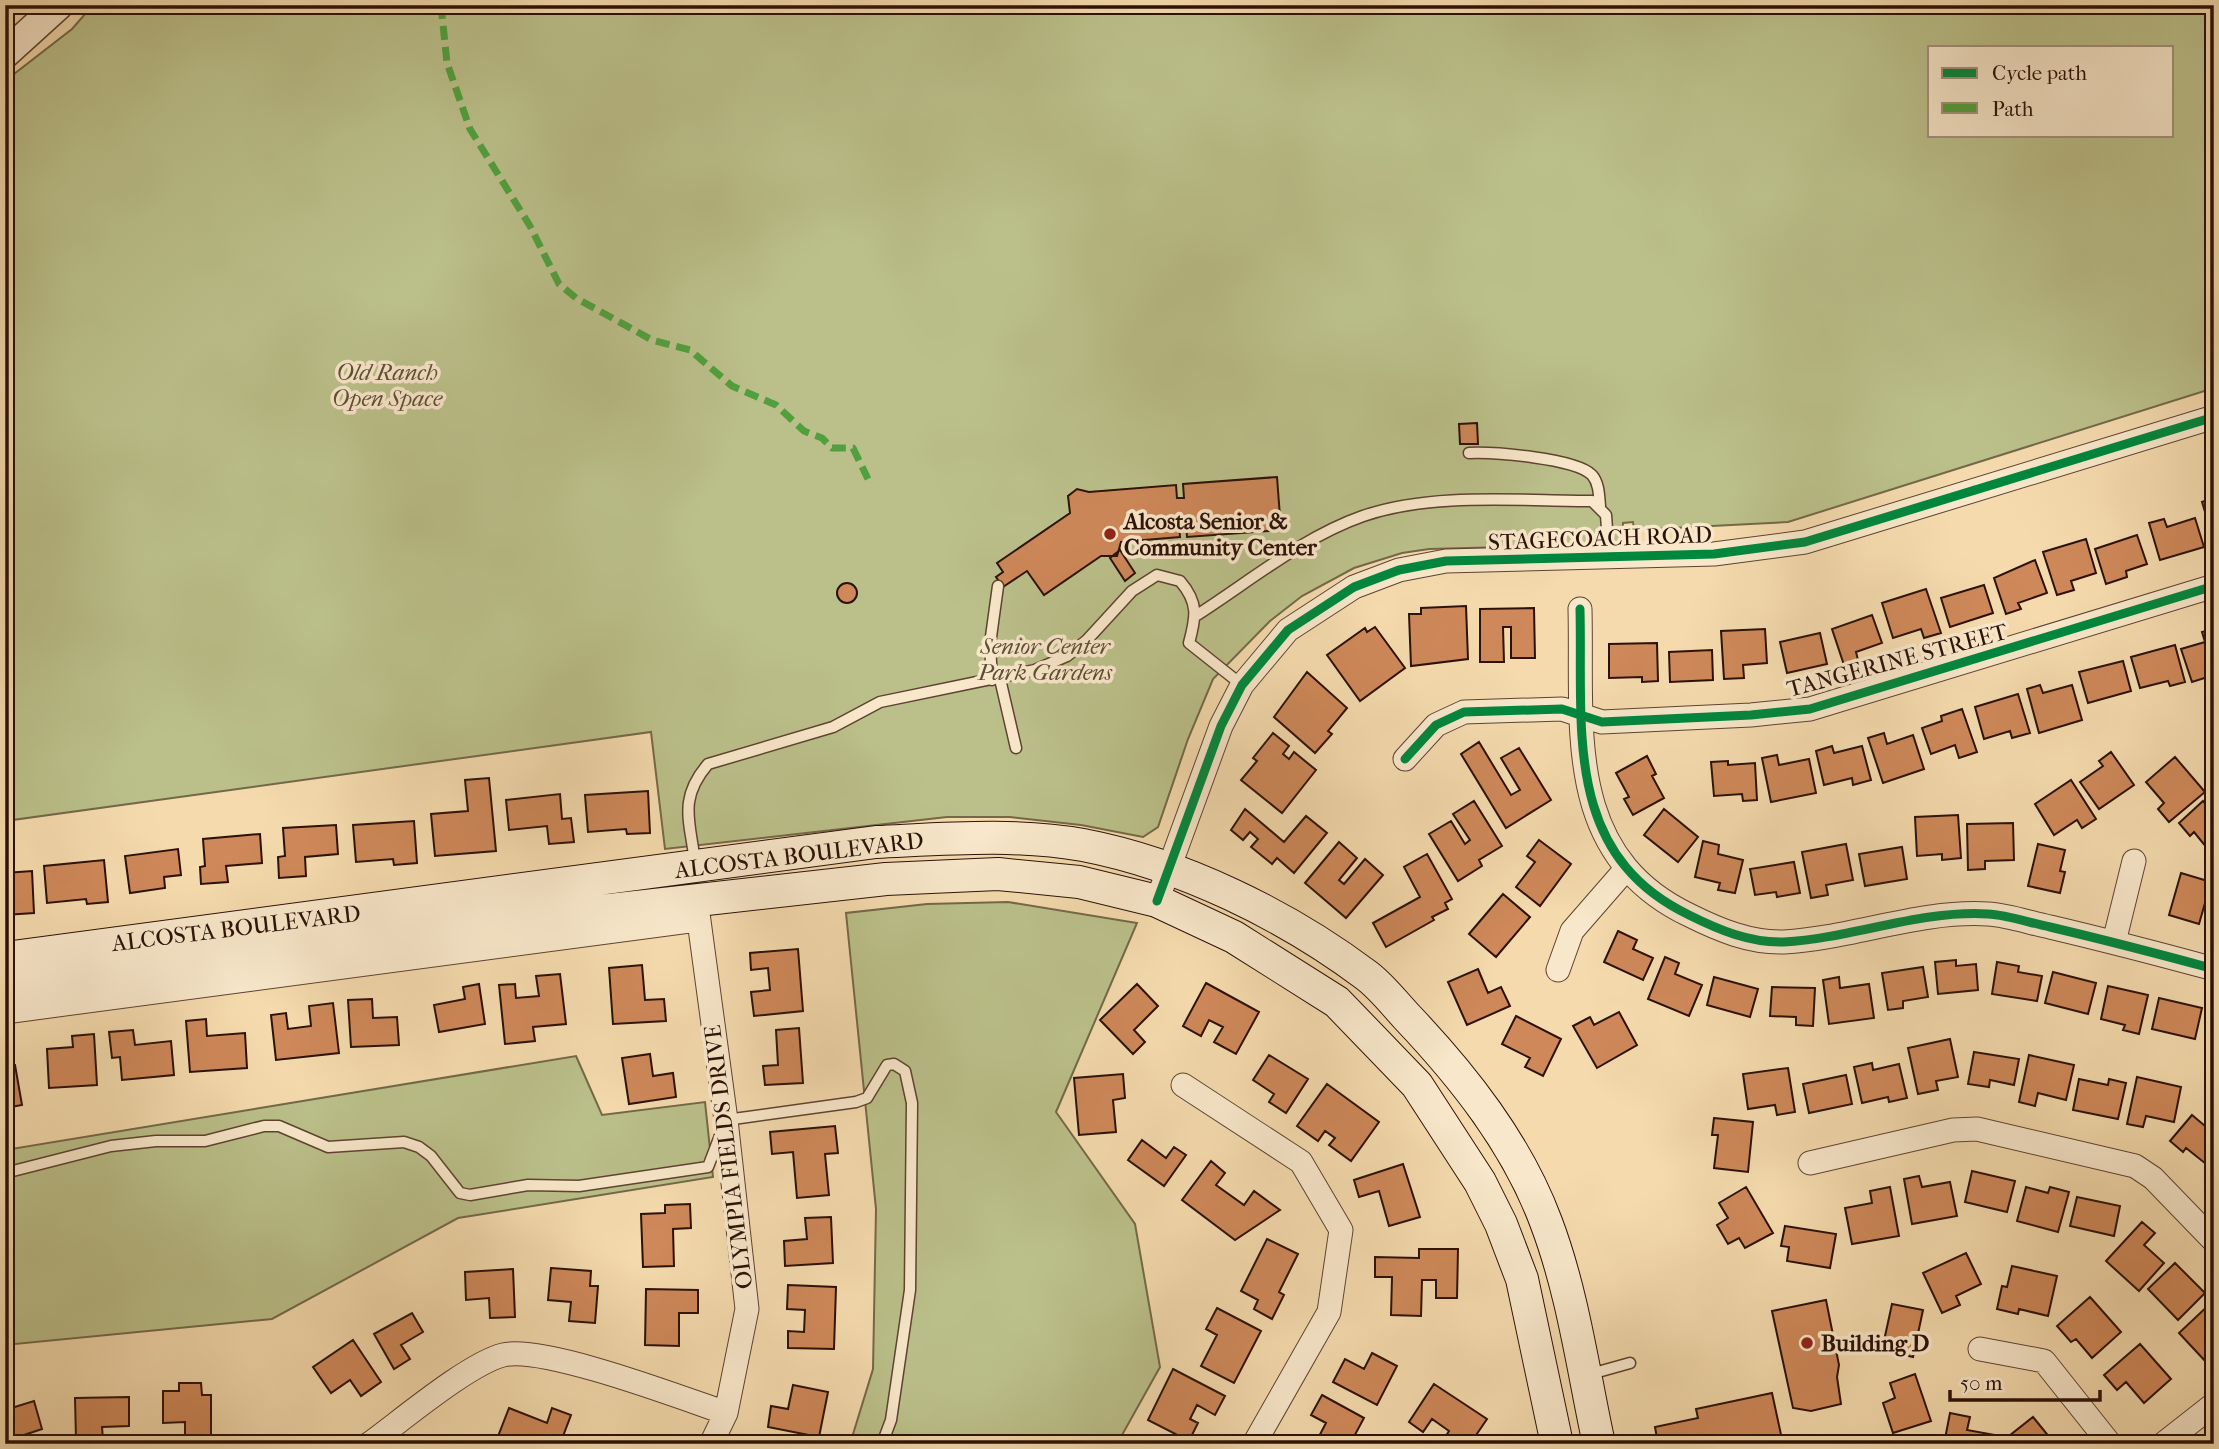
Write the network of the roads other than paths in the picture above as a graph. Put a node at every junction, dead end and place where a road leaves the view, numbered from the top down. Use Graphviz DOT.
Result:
graph roads {
  1 [pos="59,5"];
  2 [pos="5,54"];
  3 [pos="2214,417"];
  4 [pos="1469,453"];
  5 [pos="1600,506"];
  6 [pos="1609,557"];
  7 [pos="998,586"];
  8 [pos="2214,586"];
  9 [pos="1580,609"];
  10 [pos="1197,615"];
  11 [pos="996,680"];
  12 [pos="1242,685"];
  13 [pos="1582,715"];
  14 [pos="1016,748"];
  15 [pos="1405,759"];
  16 [pos="2134,861"];
  17 [pos="695,866"];
  18 [pos="1170,869"];
  19 [pos="1626,869"];
  20 [pos="1157,901"];
  21 [pos="697,909"];
  22 [pos="2114,942"];
  23 [pos="5,958"];
  24 [pos="2214,969"];
  25 [pos="1558,970"];
  26 [pos="5,990"];
  27 [pos="5,1012"];
  28 [pos="1182,1085"];
  29 [pos="726,1120"];
  30 [pos="1810,1163"];
  31 [pos="5,1173"];
  32 [pos="2214,1241"];
  33 [pos="1980,1349"];
  34 [pos="1630,1363"];
  35 [pos="1584,1375"];
  36 [pos="2214,1404"];
  37 [pos="726,1413"];
  38 [pos="369,1444"];
  39 [pos="712,1444"];
  40 [pos="882,1444"];
  41 [pos="1254,1444"];
  42 [pos="1557,1444"];
  43 [pos="1599,1444"];
  44 [pos="2110,1444"];
  45 [pos="2163,1444"];
  1 -- 2 [label="street"];
  3 -- 6 [label="street, STAGECOACH ROAD"];
  4 -- 5 [label="lane"];
  5 -- 6 [label="lane"];
  5 -- 10 [label="lane"];
  6 -- 12 [label="street, STAGECOACH ROAD"];
  7 -- 11 [label="lane"];
  8 -- 13 [label="street, TANGERINE STREET"];
  9 -- 13 [label="street"];
  10 -- 11 [label="lane"];
  10 -- 12 [label="lane"];
  11 -- 14 [label="lane"];
  11 -- 17 [label="lane"];
  12 -- 18 [label="street, STAGECOACH ROAD"];
  13 -- 15 [label="street, TANGERINE STREET"];
  13 -- 19 [label="street"];
  16 -- 22 [label="street"];
  17 -- 18 [label="main road, ALCOSTA BOULEVARD"];
  17 -- 21 [label="street, OLYMPIA FIELDS DRIVE"];
  17 -- 23 [label="main road, ALCOSTA BOULEVARD"];
  18 -- 20 [label="street, STAGECOACH ROAD"];
  18 -- 35 [label="main road, ALCOSTA BOULEVARD"];
  19 -- 22 [label="street"];
  19 -- 25 [label="street"];
  20 -- 21 [label="main road, ALCOSTA BOULEVARD"];
  20 -- 42 [label="main road, ALCOSTA BOULEVARD"];
  21 -- 26 [label="main road, ALCOSTA BOULEVARD"];
  21 -- 27 [label="street, ALCOSTA BOULEVARD"];
  21 -- 29 [label="street, OLYMPIA FIELDS DRIVE"];
  22 -- 24 [label="street"];
  28 -- 41 [label="street"];
  29 -- 31 [label="lane"];
  29 -- 37 [label="street, OLYMPIA FIELDS DRIVE"];
  29 -- 40 [label="lane"];
  30 -- 32 [label="street"];
  33 -- 44 [label="street"];
  34 -- 35 [label="lane"];
  35 -- 43 [label="main road, ALCOSTA BOULEVARD"];
  36 -- 45 [label="street"];
  37 -- 38 [label="street"];
  37 -- 39 [label="street, OLYMPIA FIELDS DRIVE"];
}
